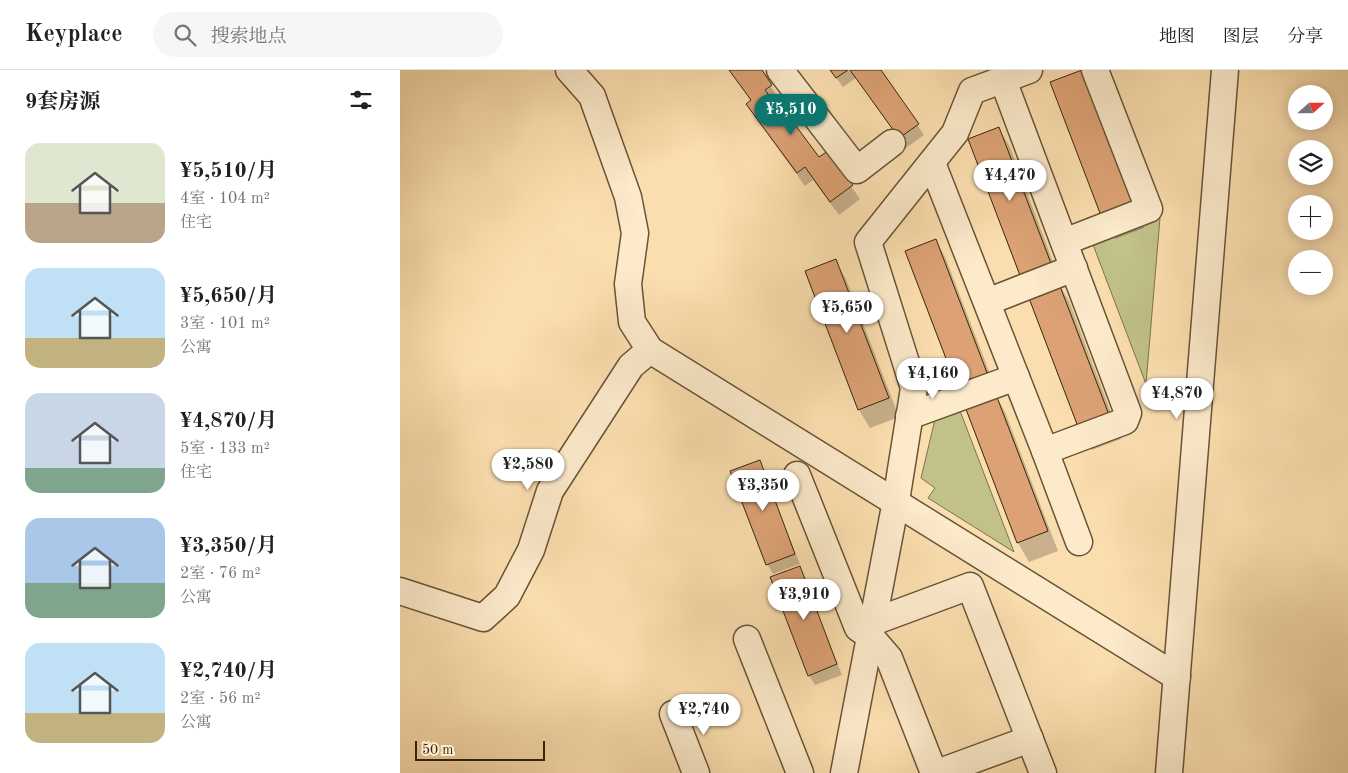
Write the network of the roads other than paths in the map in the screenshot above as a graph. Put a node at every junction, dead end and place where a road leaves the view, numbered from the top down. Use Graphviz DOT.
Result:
graph roads {
  1 [pos="569,70"];
  2 [pos="780,70"];
  3 [pos="1029,70"];
  4 [pos="1095,70"];
  5 [pos="1225,70"];
  6 [pos="1003,80"];
  7 [pos="892,143"];
  8 [pos="932,163"];
  9 [pos="1064,242"];
  10 [pos="1074,268"];
  11 [pos="987,302"];
  12 [pos="650,350"];
  13 [pos="1016,377"];
  14 [pos="910,416"];
  15 [pos="1046,451"];
  16 [pos="797,475"];
  17 [pos="896,500"];
  18 [pos="1079,542"];
  19 [pos="400,591"];
  20 [pos="871,629"];
  21 [pos="747,639"];
  22 [pos="1177,677"];
  23 [pos="673,714"];
  24 [pos="1030,739"];
  25 [pos="696,773"];
  26 [pos="800,773"];
  27 [pos="844,773"];
  28 [pos="935,773"];
  29 [pos="1043,773"];
  30 [pos="1169,773"];
  1 -- 12 [label="street"];
  2 -- 7 [label="street"];
  3 -- 6 [label="street"];
  4 -- 9 [label="street"];
  5 -- 22 [label="street"];
  6 -- 8 [label="street"];
  6 -- 9 [label="street"];
  8 -- 11 [label="street"];
  8 -- 14 [label="street"];
  9 -- 10 [label="street"];
  10 -- 11 [label="street"];
  10 -- 15 [label="street"];
  11 -- 13 [label="street"];
  12 -- 17 [label="street"];
  12 -- 19 [label="street"];
  13 -- 14 [label="street"];
  13 -- 15 [label="street"];
  14 -- 17 [label="street"];
  15 -- 18 [label="street"];
  16 -- 20 [label="street"];
  17 -- 20 [label="street"];
  17 -- 22 [label="street"];
  20 -- 24 [label="street"];
  20 -- 27 [label="street"];
  20 -- 28 [label="street"];
  21 -- 26 [label="street"];
  22 -- 30 [label="street"];
  23 -- 25 [label="street"];
  24 -- 28 [label="street"];
  24 -- 29 [label="street"];
}
